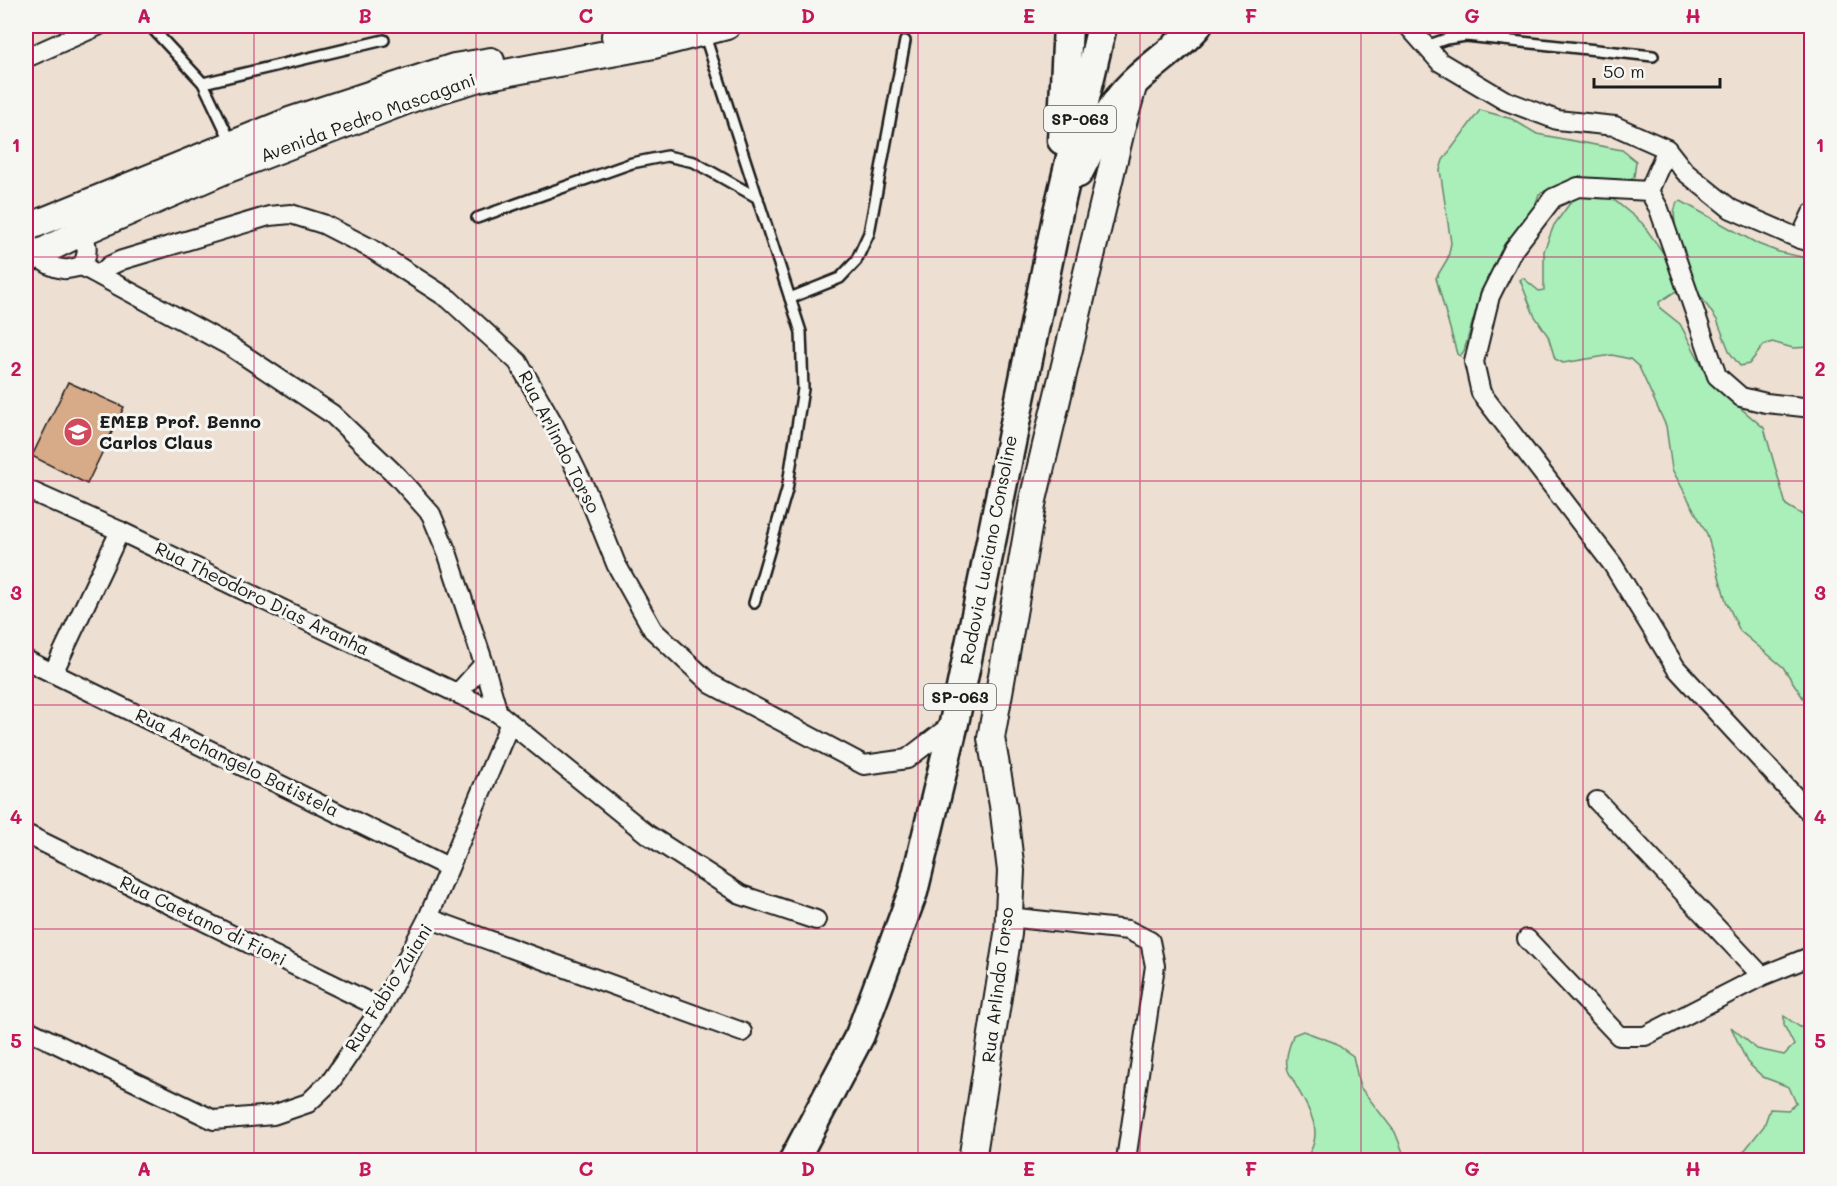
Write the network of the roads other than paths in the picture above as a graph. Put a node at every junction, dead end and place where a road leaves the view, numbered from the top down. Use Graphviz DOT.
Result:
graph roads {
  1 [pos="98,26"];
  2 [pos="150,26"];
  3 [pos="655,26"];
  4 [pos="1068,26"];
  5 [pos="1102,26"];
  6 [pos="1197,26"];
  7 [pos="1408,26"];
  8 [pos="711,28"];
  9 [pos="384,40"];
  10 [pos="905,42"];
  11 [pos="1426,46"];
  12 [pos="1653,56"];
  13 [pos="26,58"];
  14 [pos="1135,81"];
  15 [pos="203,83"];
  16 [pos="232,144"];
  17 [pos="1667,149"];
  18 [pos="1649,191"];
  19 [pos="758,198"];
  20 [pos="1058,212"];
  21 [pos="1812,213"];
  22 [pos="477,218"];
  23 [pos="75,221"];
  24 [pos="26,228"];
  25 [pos="1806,240"];
  26 [pos="29,250"];
  27 [pos="82,266"];
  28 [pos="100,275"];
  29 [pos="790,298"];
  30 [pos="1812,408"];
  31 [pos="26,489"];
  32 [pos="120,531"];
  33 [pos="754,603"];
  34 [pos="26,660"];
  35 [pos="484,664"];
  36 [pos="53,673"];
  37 [pos="458,693"];
  38 [pos="504,718"];
  39 [pos="954,723"];
  40 [pos="1597,801"];
  41 [pos="1812,815"];
  42 [pos="26,834"];
  43 [pos="448,867"];
  44 [pos="1008,916"];
  45 [pos="428,918"];
  46 [pos="816,920"];
  47 [pos="1527,939"];
  48 [pos="1812,956"];
  49 [pos="1762,976"];
  50 [pos="381,1008"];
  51 [pos="26,1029"];
  52 [pos="742,1032"];
  53 [pos="794,1161"];
  54 [pos="972,1161"];
  55 [pos="1126,1161"];
  1 -- 13 [label="street"];
  2 -- 15 [label="lane"];
  3 -- 16 [label="main road, Avenida Pedro Mascagani"];
  4 -- 20 [label="main road"];
  5 -- 20 [label="main road, Rodovia Luciano Consoline / SP-063"];
  6 -- 14 [label="main road"];
  7 -- 11 [label="street"];
  8 -- 19 [label="lane"];
  8 -- 23 [label="main road, Avenida Pedro Mascagani"];
  9 -- 15 [label="lane"];
  10 -- 29 [label="lane"];
  11 -- 12 [label="lane"];
  11 -- 17 [label="street"];
  14 -- 20 [label="main road"];
  14 -- 44 [label="main road, Rua Arlindo Torso"];
  15 -- 16 [label="lane"];
  16 -- 23 [label="main road, Avenida Pedro Mascagani"];
  17 -- 18 [label="street"];
  17 -- 25 [label="street"];
  18 -- 30 [label="street"];
  18 -- 41 [label="street"];
  19 -- 22 [label="lane"];
  19 -- 29 [label="lane"];
  20 -- 39 [label="main road, Rodovia Luciano Consoline / SP-063"];
  21 -- 25 [label="street"];
  23 -- 24 [label="main road, Avenida Pedro Mascagani"];
  23 -- 26 [label="main road, Avenida Pedro Mascagani"];
  23 -- 27 [label="street"];
  26 -- 27 [label="street"];
  27 -- 28 [label="street"];
  28 -- 35 [label="street"];
  28 -- 39 [label="street, Rua Arlindo Torso"];
  29 -- 33 [label="lane"];
  31 -- 32 [label="street, Rua Theodoro Dias Aranha"];
  32 -- 36 [label="street"];
  32 -- 37 [label="street, Rua Theodoro Dias Aranha"];
  34 -- 36 [label="street, Rua Archangelo Batistela"];
  35 -- 37 [label="street"];
  35 -- 38 [label="street"];
  36 -- 43 [label="street, Rua Archangelo Batistela"];
  37 -- 38 [label="street, Rua Theodoro Dias Aranha"];
  38 -- 43 [label="street"];
  38 -- 46 [label="street, Rua Theodoro Dias Aranha"];
  39 -- 53 [label="main road, Rodovia Luciano Consoline / SP-063"];
  40 -- 49 [label="street"];
  42 -- 50 [label="street, Rua Caetano di Fiori"];
  43 -- 45 [label="street"];
  44 -- 54 [label="main road, Rua Arlindo Torso"];
  44 -- 55 [label="street"];
  45 -- 50 [label="street, Rua Fábio Zuiani"];
  45 -- 52 [label="street, Rua Fábio Zuiani"];
  47 -- 49 [label="street"];
  48 -- 49 [label="street"];
  50 -- 51 [label="street, Rua Fábio Zuiani"];
}
